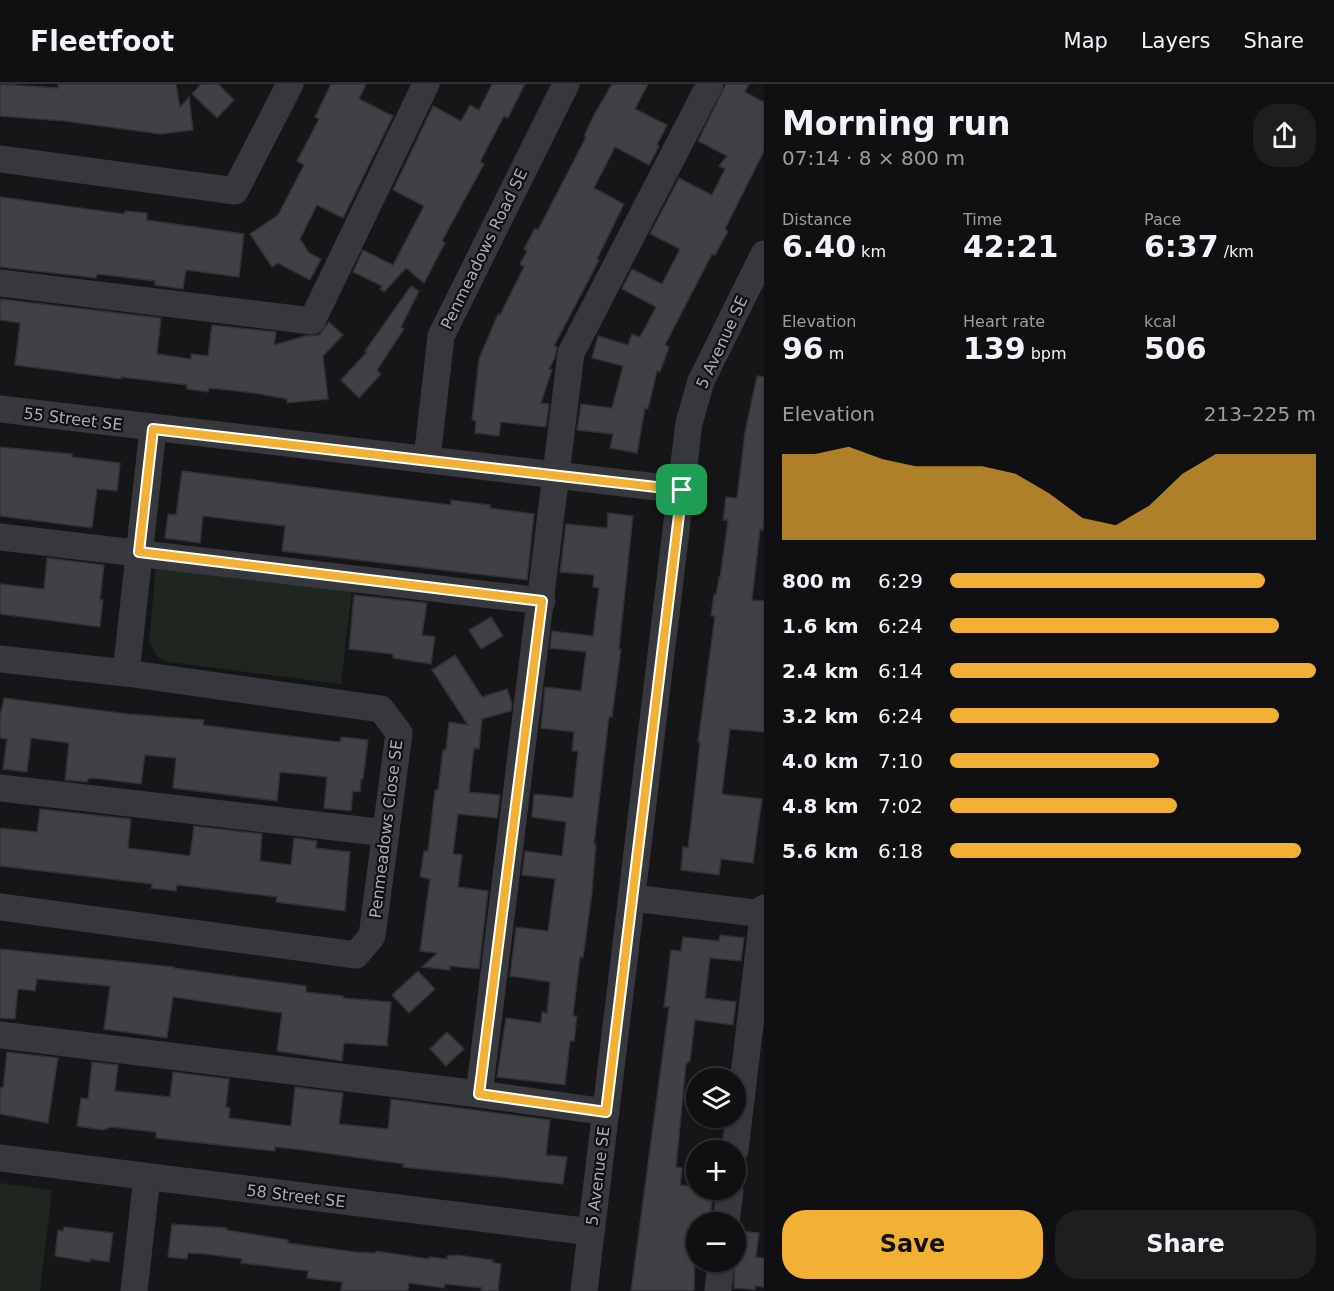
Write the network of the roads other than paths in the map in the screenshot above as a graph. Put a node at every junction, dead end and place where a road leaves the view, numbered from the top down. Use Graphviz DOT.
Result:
graph roads {
  1 [pos="290,84"];
  2 [pos="426,84"];
  3 [pos="566,84"];
  4 [pos="710,84"];
  5 [pos="0,159"];
  6 [pos="764,254"];
  7 [pos="0,283"];
  8 [pos="0,409"];
  9 [pos="153,429"];
  10 [pos="427,459"];
  11 [pos="556,476"];
  12 [pos="682,490"];
  13 [pos="0,537"];
  14 [pos="139,552"];
  15 [pos="542,601"];
  16 [pos="0,659"];
  17 [pos="126,672"];
  18 [pos="0,788"];
  19 [pos="386,833"];
  20 [pos="633,898"];
  21 [pos="0,907"];
  22 [pos="764,908"];
  23 [pos="764,914"];
  24 [pos="0,1035"];
  25 [pos="756,1045"];
  26 [pos="479,1094"];
  27 [pos="606,1112"];
  28 [pos="737,1140"];
  29 [pos="0,1158"];
  30 [pos="147,1177"];
  31 [pos="591,1232"];
  32 [pos="720,1272"];
  33 [pos="134,1291"];
  34 [pos="584,1291"];
  35 [pos="718,1291"];
  1 -- 5 [label="street"];
  2 -- 7 [label="street"];
  3 -- 10 [label="street, Penmeadows Road SE"];
  4 -- 11 [label="street"];
  6 -- 12 [label="street, 5 Avenue SE"];
  8 -- 9 [label="street, 55 Street SE"];
  9 -- 10 [label="street, 55 Street SE"];
  9 -- 14 [label="street"];
  10 -- 11 [label="street, 55 Street SE"];
  11 -- 12 [label="street, 55 Street SE"];
  11 -- 15 [label="street"];
  12 -- 20 [label="street, 5 Avenue SE"];
  13 -- 14 [label="street"];
  14 -- 15 [label="street"];
  14 -- 17 [label="street"];
  15 -- 26 [label="street"];
  16 -- 17 [label="street, Penmeadows Close SE"];
  17 -- 19 [label="street, Penmeadows Close SE"];
  18 -- 19 [label="street"];
  19 -- 21 [label="street, Penmeadows Close SE"];
  20 -- 23 [label="street"];
  20 -- 27 [label="street, 5 Avenue SE"];
  22 -- 23 [label="street"];
  23 -- 25 [label="street"];
  24 -- 26 [label="street"];
  25 -- 28 [label="street"];
  26 -- 27 [label="street"];
  27 -- 31 [label="street, 5 Avenue SE"];
  29 -- 30 [label="street, 58 Street SE"];
  30 -- 31 [label="street, 58 Street SE"];
  30 -- 33 [label="street"];
  31 -- 34 [label="street, 5 Avenue SE"];
  32 -- 35 [label="street"];
}
